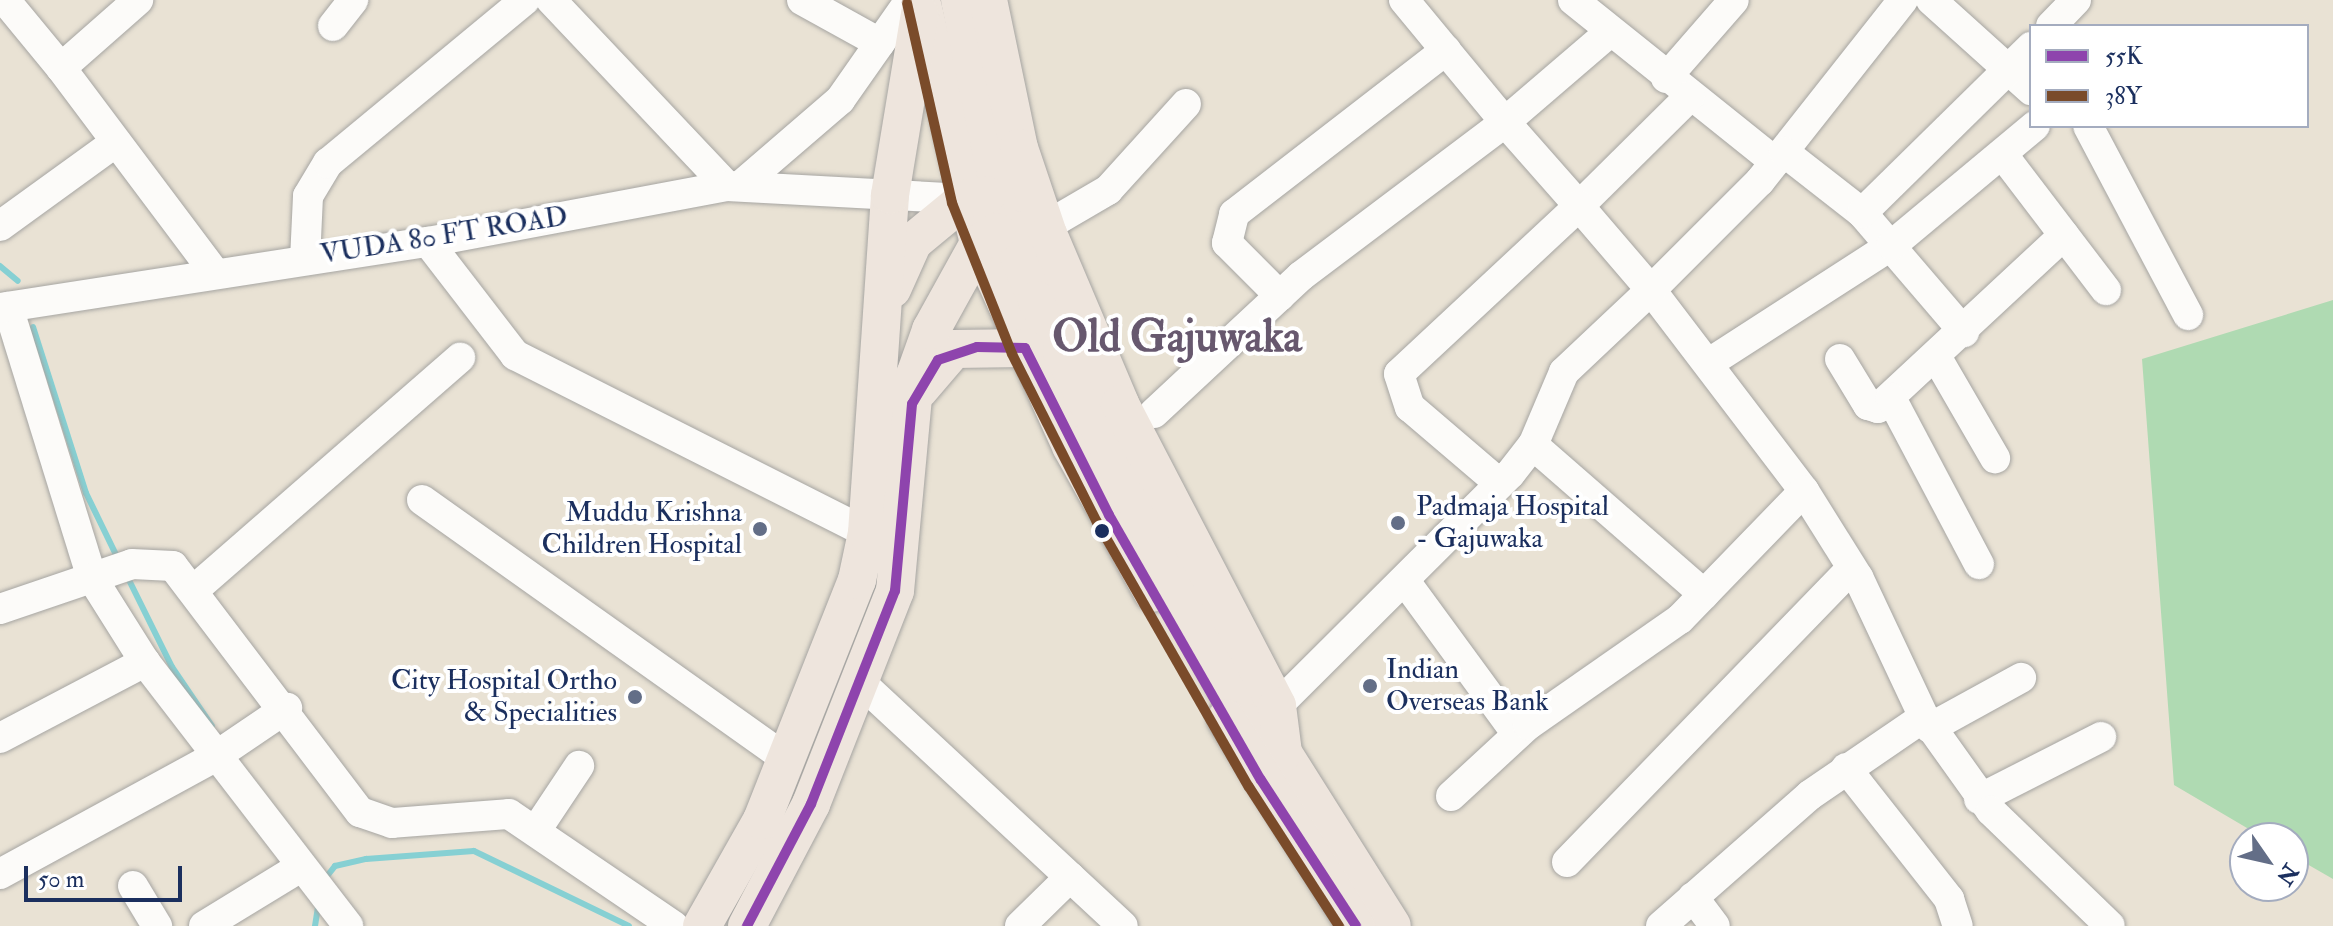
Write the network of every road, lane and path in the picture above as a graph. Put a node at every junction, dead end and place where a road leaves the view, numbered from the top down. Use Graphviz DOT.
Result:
graph roads {
  1 [pos="5,0"];
  2 [pos="138,0"];
  3 [pos="353,0"];
  4 [pos="525,0"];
  5 [pos="551,0"];
  6 [pos="802,0"];
  7 [pos="960,0"];
  8 [pos="988,0"];
  9 [pos="1404,0"];
  10 [pos="1573,0"];
  11 [pos="1734,0"];
  12 [pos="1903,0"];
  13 [pos="1931,0"];
  14 [pos="2076,0"];
  15 [pos="918,3"];
  16 [pos="2053,24"];
  17 [pos="333,26"];
  18 [pos="1610,32"];
  19 [pos="880,43"];
  20 [pos="1446,50"];
  21 [pos="2029,53"];
  22 [pos="955,62"];
  23 [pos="61,68"];
  24 [pos="2020,80"];
  25 [pos="1678,87"];
  26 [pos="1186,104"];
  27 [pos="1505,122"];
  28 [pos="2033,128"];
  29 [pos="2089,128"];
  30 [pos="116,142"];
  31 [pos="2003,155"];
  32 [pos="1780,157"];
  33 [pos="734,186"];
  34 [pos="890,195"];
  35 [pos="1579,206"];
  36 [pos="1862,213"];
  37 [pos="988,215"];
  38 [pos="1060,218"];
  39 [pos="0,226"];
  40 [pos="2064,235"];
  41 [pos="428,242"];
  42 [pos="1892,245"];
  43 [pos="305,260"];
  44 [pos="214,272"];
  45 [pos="1651,290"];
  46 [pos="2106,290"];
  47 [pos="1280,296"];
  48 [pos="4,307"];
  49 [pos="2188,315"];
  50 [pos="1964,332"];
  51 [pos="879,334"];
  52 [pos="1025,348"];
  53 [pos="460,358"];
  54 [pos="1937,358"];
  55 [pos="1840,359"];
  56 [pos="1709,363"];
  57 [pos="1891,398"];
  58 [pos="912,404"];
  59 [pos="1154,413"];
  60 [pos="1533,445"];
  61 [pos="1995,458"];
  62 [pos="1500,484"];
  63 [pos="1804,491"];
  64 [pos="422,500"];
  65 [pos="867,533"];
  66 [pos="1979,564"];
  67 [pos="1852,568"];
  68 [pos="92,578"];
  69 [pos="1405,581"];
  70 [pos="195,589"];
  71 [pos="1704,594"];
  72 [pos="0,609"];
  73 [pos="145,662"];
  74 [pos="2021,678"];
  75 [pos="859,681"];
  76 [pos="1277,706"];
  77 [pos="287,708"];
  78 [pos="1927,723"];
  79 [pos="1517,734"];
  80 [pos="2101,737"];
  81 [pos="0,738"];
  82 [pos="216,756"];
  83 [pos="787,759"];
  84 [pos="579,766"];
  85 [pos="1846,768"];
  86 [pos="1273,781"];
  87 [pos="1451,796"];
  88 [pos="1979,799"];
  89 [pos="537,829"];
  90 [pos="1567,862"];
  91 [pos="0,874"];
  92 [pos="1070,877"];
  93 [pos="307,878"];
  94 [pos="133,886"];
  95 [pos="1693,897"];
  96 [pos="157,926"];
  97 [pos="204,926"];
  98 [pos="348,926"];
  99 [pos="674,926"];
  100 [pos="702,926"];
  101 [pos="747,926"];
  102 [pos="1020,926"];
  103 [pos="1123,926"];
  104 [pos="1356,926"];
  105 [pos="1392,926"];
  106 [pos="1661,926"];
  107 [pos="1715,926"];
  108 [pos="1958,926"];
  109 [pos="2110,926"];
  1 -- 23 [label="street"];
  2 -- 23 [label="street"];
  3 -- 17 [label="street"];
  4 -- 43 [label="street"];
  5 -- 33 [label="street"];
  6 -- 19 [label="street"];
  7 -- 22 [label="main road"];
  8 -- 76 [label="main road"];
  9 -- 20 [label="street"];
  10 -- 18 [label="street"];
  11 -- 25 [label="street"];
  12 -- 32 [label="street"];
  13 -- 24 [label="street"];
  14 -- 16 [label="street"];
  15 -- 19 [label="street"];
  15 -- 22 [label="main road"];
  15 -- 34 [label="main road"];
  18 -- 25 [label="street"];
  18 -- 27 [label="street"];
  19 -- 33 [label="street"];
  20 -- 27 [label="street"];
  20 -- 47 [label="street"];
  21 -- 24 [label="street"];
  22 -- 37 [label="main road"];
  23 -- 30 [label="street"];
  24 -- 36 [label="street"];
  25 -- 32 [label="street"];
  25 -- 35 [label="street"];
  26 -- 38 [label="street"];
  27 -- 35 [label="street"];
  27 -- 47 [label="street"];
  28 -- 31 [label="street"];
  29 -- 49 [label="street"];
  30 -- 39 [label="street"];
  30 -- 44 [label="street"];
  31 -- 40 [label="street"];
  31 -- 42 [label="street"];
  32 -- 36 [label="street"];
  32 -- 45 [label="street"];
  33 -- 34 [label="street, VUDA 80 FT ROAD"];
  33 -- 41 [label="street, VUDA 80 FT ROAD"];
  34 -- 37 [label="street, VUDA 80 FT ROAD"];
  34 -- 51 [label="main road"];
  35 -- 45 [label="street"];
  35 -- 62 [label="street"];
  36 -- 42 [label="street"];
  37 -- 51 [label="main road"];
  37 -- 52 [label="main road"];
  37 -- 58 [label="main road"];
  37 -- 86 [label="main road"];
  40 -- 46 [label="street"];
  40 -- 50 [label="street"];
  41 -- 43 [label="street, VUDA 80 FT ROAD"];
  41 -- 65 [label="street"];
  42 -- 50 [label="street"];
  42 -- 56 [label="street"];
  43 -- 44 [label="street, VUDA 80 FT ROAD"];
  44 -- 48 [label="street, VUDA 80 FT ROAD"];
  45 -- 56 [label="street"];
  45 -- 60 [label="street"];
  47 -- 59 [label="street"];
  48 -- 68 [label="street"];
  50 -- 54 [label="street"];
  51 -- 65 [label="main road"];
  52 -- 58 [label="main road"];
  52 -- 86 [label="main road"];
  53 -- 70 [label="street"];
  54 -- 57 [label="street"];
  54 -- 61 [label="street"];
  55 -- 57 [label="street"];
  56 -- 63 [label="street"];
  57 -- 66 [label="street"];
  58 -- 75 [label="main road"];
  60 -- 62 [label="street"];
  60 -- 71 [label="street"];
  62 -- 69 [label="street"];
  63 -- 67 [label="street"];
  63 -- 71 [label="street"];
  64 -- 83 [label="street"];
  65 -- 83 [label="main road"];
  67 -- 78 [label="street"];
  67 -- 90 [label="street"];
  68 -- 70 [label="street"];
  68 -- 72 [label="street"];
  68 -- 73 [label="street"];
  69 -- 76 [label="street"];
  69 -- 79 [label="street"];
  70 -- 77 [label="street"];
  71 -- 79 [label="street"];
  73 -- 81 [label="street"];
  73 -- 82 [label="street"];
  74 -- 78 [label="street"];
  75 -- 92 [label="street"];
  75 -- 101 [label="main road"];
  76 -- 86 [label="main road"];
  77 -- 82 [label="street"];
  77 -- 89 [label="street"];
  78 -- 85 [label="street"];
  78 -- 88 [label="street"];
  79 -- 87 [label="street"];
  80 -- 88 [label="street"];
  82 -- 91 [label="street"];
  82 -- 93 [label="street"];
  83 -- 100 [label="main road"];
  84 -- 89 [label="street"];
  85 -- 95 [label="street"];
  85 -- 108 [label="street"];
  86 -- 104 [label="main road"];
  86 -- 105 [label="main road"];
  88 -- 109 [label="street"];
  89 -- 99 [label="street"];
  92 -- 102 [label="street"];
  92 -- 103 [label="street"];
  93 -- 97 [label="street"];
  93 -- 98 [label="street"];
  94 -- 96 [label="street"];
  95 -- 106 [label="street"];
  95 -- 107 [label="street"];
}
